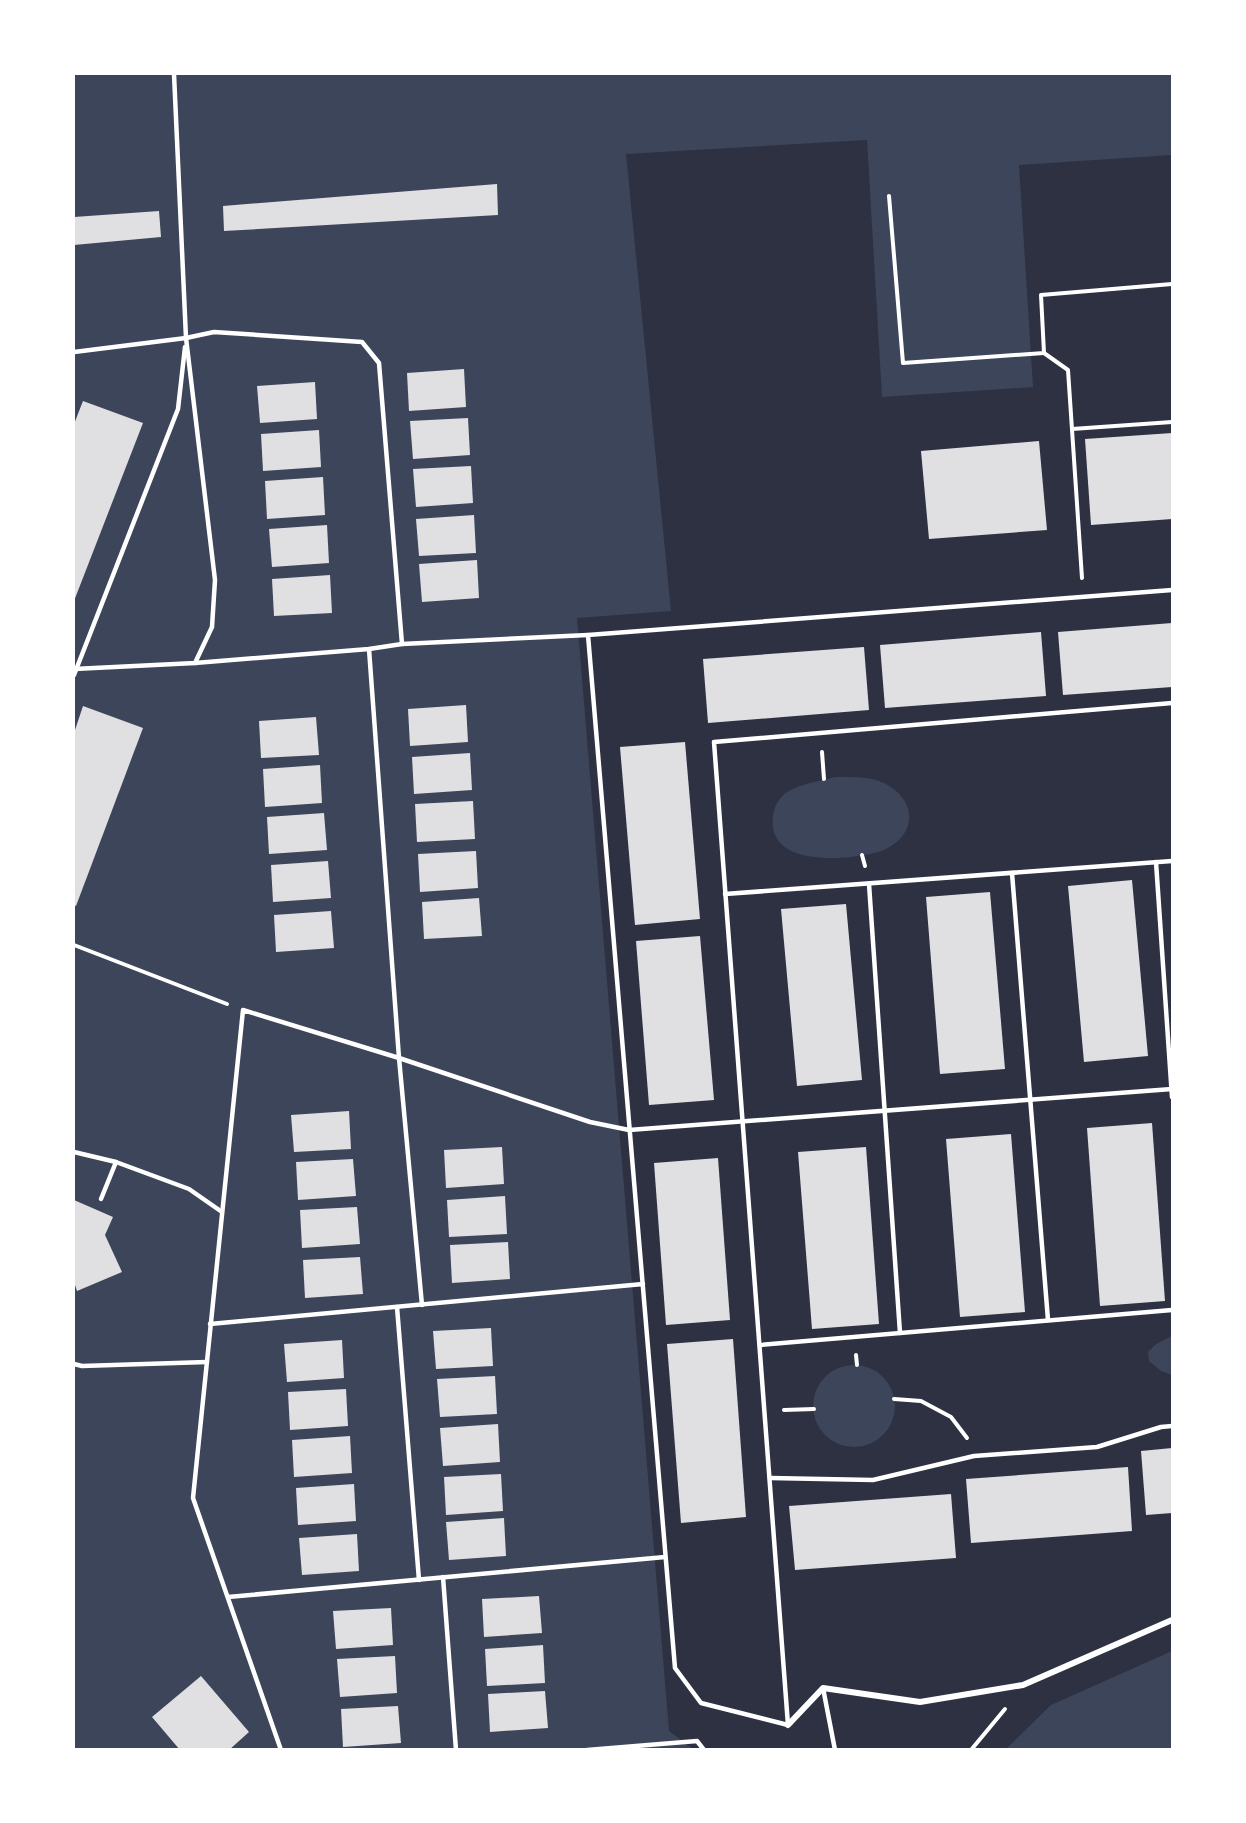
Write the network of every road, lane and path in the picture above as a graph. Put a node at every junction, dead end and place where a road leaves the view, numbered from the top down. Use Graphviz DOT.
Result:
graph roads {
  1 [pos="174,74"];
  2 [pos="889,196"];
  3 [pos="1173,284"];
  4 [pos="186,338"];
  5 [pos="74,352"];
  6 [pos="1044,353"];
  7 [pos="1173,422"];
  8 [pos="1072,429"];
  9 [pos="1173,590"];
  10 [pos="1084,597"];
  11 [pos="588,635"];
  12 [pos="402,644"];
  13 [pos="369,649"];
  14 [pos="195,663"];
  15 [pos="75,669"];
  16 [pos="74,675"];
  17 [pos="1173,703"];
  18 [pos="821,733"];
  19 [pos="824,779"];
  20 [pos="1173,861"];
  21 [pos="1156,862"];
  22 [pos="1012,873"];
  23 [pos="869,884"];
  24 [pos="725,894"];
  25 [pos="74,945"];
  26 [pos="243,1010"];
  27 [pos="399,1058"];
  28 [pos="1172,1090"];
  29 [pos="1173,1097"];
  30 [pos="1030,1100"];
  31 [pos="885,1112"];
  32 [pos="743,1122"];
  33 [pos="629,1130"];
  34 [pos="74,1152"];
  35 [pos="116,1162"];
  36 [pos="101,1199"];
  37 [pos="222,1212"];
  38 [pos="643,1284"];
  39 [pos="422,1305"];
  40 [pos="397,1307"];
  41 [pos="1173,1310"];
  42 [pos="1048,1320"];
  43 [pos="210,1324"];
  44 [pos="900,1333"];
  45 [pos="760,1345"];
  46 [pos="207,1362"];
  47 [pos="74,1364"];
  48 [pos="894,1399"];
  49 [pos="814,1409"];
  50 [pos="765,1411"];
  51 [pos="1173,1426"];
  52 [pos="974,1456"];
  53 [pos="770,1478"];
  54 [pos="665,1557"];
  55 [pos="443,1577"];
  56 [pos="419,1580"];
  57 [pos="228,1597"];
  58 [pos="1173,1620"];
  59 [pos="1023,1685"];
  60 [pos="823,1688"];
  61 [pos="788,1725"];
  62 [pos="281,1749"];
  63 [pos="456,1749"];
  64 [pos="587,1749"];
  65 [pos="704,1749"];
  66 [pos="835,1749"];
  67 [pos="971,1749"];
  1 -- 4 [label="lane"];
  2 -- 6 [label="path"];
  3 -- 6 [label="path"];
  4 -- 5 [label="lane"];
  4 -- 12 [label="lane"];
  4 -- 14 [label="lane"];
  4 -- 15 [label="lane"];
  6 -- 8 [label="path"];
  7 -- 8 [label="path"];
  8 -- 10 [label="path"];
  9 -- 10 [label="lane"];
  10 -- 11 [label="lane"];
  11 -- 12 [label="lane"];
  11 -- 33 [label="lane"];
  12 -- 13 [label="lane"];
  13 -- 14 [label="lane"];
  13 -- 27 [label="lane"];
  14 -- 15 [label="lane"];
  15 -- 16 [label="lane"];
  17 -- 18 [label="lane"];
  18 -- 19 [label="path"];
  18 -- 24 [label="lane"];
  20 -- 21 [label="lane"];
  21 -- 22 [label="lane"];
  21 -- 28 [label="lane"];
  22 -- 23 [label="lane"];
  22 -- 30 [label="lane"];
  23 -- 24 [label="lane"];
  23 -- 31 [label="lane"];
  24 -- 32 [label="lane"];
  25 -- 26 [label="path"];
  26 -- 27 [label="lane"];
  26 -- 37 [label="lane"];
  27 -- 33 [label="lane"];
  27 -- 39 [label="lane"];
  28 -- 29 [label="lane"];
  28 -- 30 [label="lane"];
  30 -- 31 [label="lane"];
  30 -- 42 [label="lane"];
  31 -- 32 [label="lane"];
  31 -- 44 [label="lane"];
  32 -- 33 [label="lane"];
  32 -- 45 [label="lane"];
  33 -- 38 [label="lane"];
  34 -- 35 [label="lane"];
  35 -- 36 [label="lane"];
  35 -- 37 [label="lane"];
  37 -- 43 [label="lane"];
  38 -- 39 [label="lane"];
  38 -- 54 [label="lane"];
  39 -- 40 [label="lane"];
  40 -- 43 [label="lane"];
  40 -- 56 [label="lane"];
  41 -- 42 [label="lane"];
  42 -- 44 [label="lane"];
  43 -- 46 [label="lane"];
  44 -- 45 [label="lane"];
  45 -- 50 [label="lane"];
  46 -- 47 [label="lane"];
  46 -- 57 [label="lane"];
  48 -- 52 [label="path"];
  49 -- 50 [label="path"];
  50 -- 53 [label="lane"];
  51 -- 52 [label="lane"];
  52 -- 53 [label="lane"];
  53 -- 61 [label="lane"];
  54 -- 55 [label="lane"];
  54 -- 61 [label="lane"];
  55 -- 56 [label="lane"];
  55 -- 63 [label="lane"];
  56 -- 57 [label="lane"];
  57 -- 62 [label="lane"];
  58 -- 59 [label="street"];
  59 -- 60 [label="street"];
  59 -- 67 [label="path"];
  60 -- 61 [label="street"];
  60 -- 66 [label="lane"];
  64 -- 65 [label="lane"];
}
